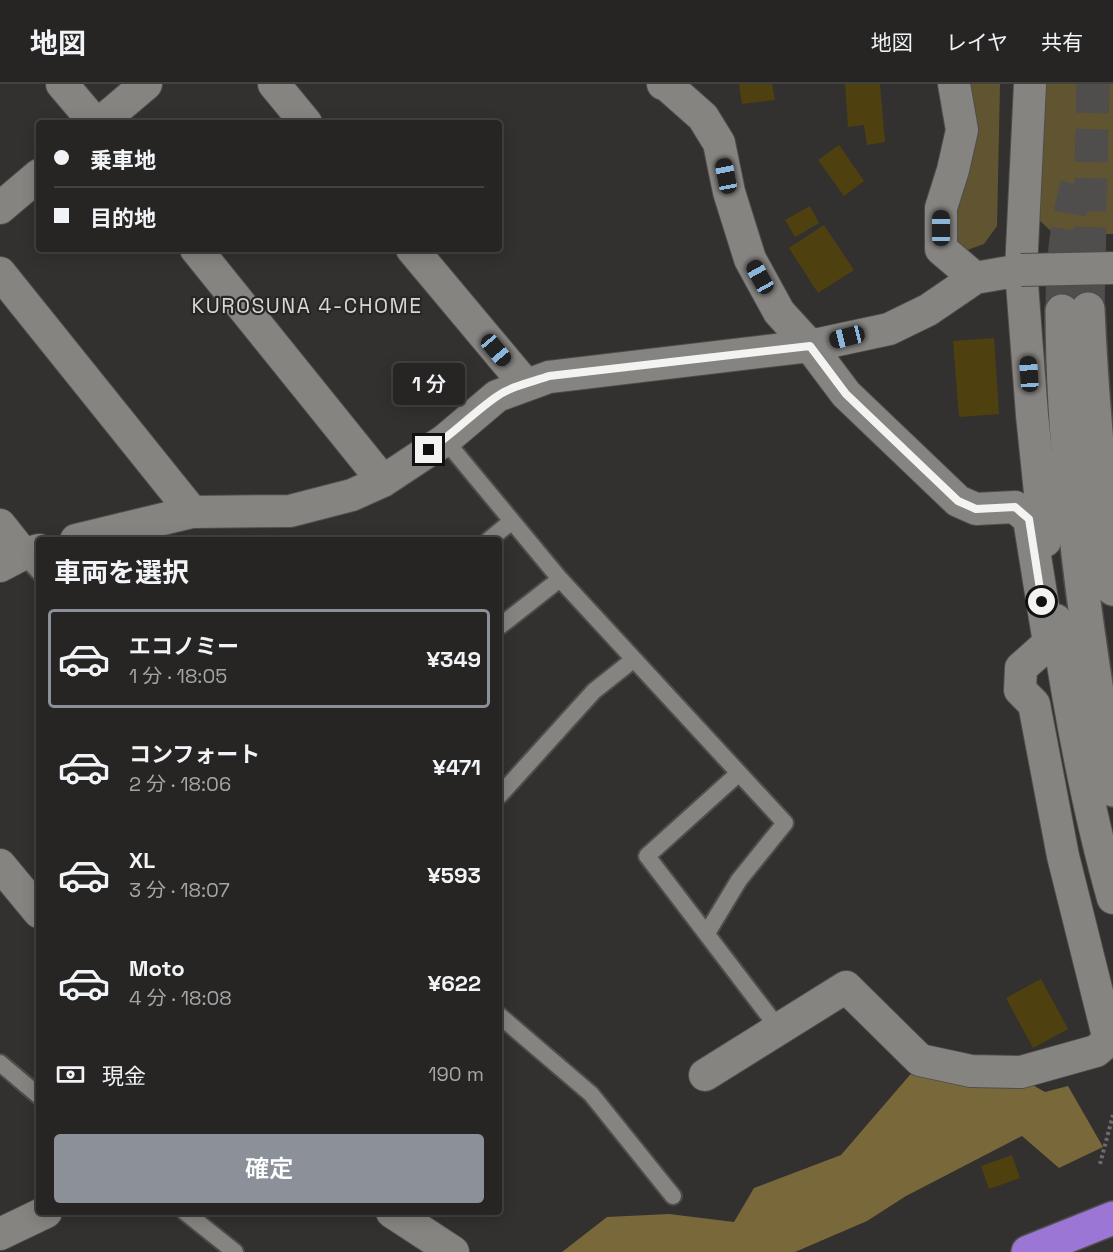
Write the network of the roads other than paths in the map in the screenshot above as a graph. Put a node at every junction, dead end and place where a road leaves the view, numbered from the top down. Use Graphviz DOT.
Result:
graph roads {
  1 [pos="62,84"];
  2 [pos="146,84"];
  3 [pos="274,84"];
  4 [pos="663,84"];
  5 [pos="954,84"];
  6 [pos="1030,84"];
  7 [pos="92,120"];
  8 [pos="104,120"];
  9 [pos="304,120"];
  10 [pos="36,177"];
  11 [pos="0,208"];
  12 [pos="198,252"];
  13 [pos="415,252"];
  14 [pos="1113,268"];
  15 [pos="1021,270"];
  16 [pos="0,273"];
  17 [pos="975,278"];
  18 [pos="810,346"];
  19 [pos="525,384"];
  20 [pos="445,440"];
  21 [pos="382,481"];
  22 [pos="192,512"];
  23 [pos="512,521"];
  24 [pos="0,525"];
  25 [pos="138,533"];
  26 [pos="103,537"];
  27 [pos="493,537"];
  28 [pos="25,560"];
  29 [pos="560,579"];
  30 [pos="1113,589"];
  31 [pos="502,624"];
  32 [pos="633,660"];
  33 [pos="739,773"];
  34 [pos="1113,790"];
  35 [pos="502,793"];
  36 [pos="0,865"];
  37 [pos="1113,898"];
  38 [pos="36,908"];
  39 [pos="707,933"];
  40 [pos="502,1018"];
  41 [pos="779,1029"];
  42 [pos="0,1064"];
  43 [pos="705,1075"];
  44 [pos="36,1094"];
  45 [pos="673,1196"];
  46 [pos="40,1215"];
  47 [pos="188,1215"];
  48 [pos="397,1215"];
  49 [pos="1113,1218"];
  50 [pos="0,1234"];
  51 [pos="235,1252"];
  52 [pos="453,1252"];
  53 [pos="1028,1252"];
  1 -- 7 [label="street"];
  2 -- 8 [label="street"];
  3 -- 9 [label="street"];
  4 -- 18 [label="street"];
  5 -- 17 [label="street"];
  6 -- 15 [label="street"];
  10 -- 11 [label="street"];
  12 -- 21 [label="street"];
  13 -- 19 [label="street"];
  14 -- 15 [label="street, bridge"];
  15 -- 17 [label="street"];
  15 -- 37 [label="street"];
  16 -- 22 [label="street"];
  17 -- 18 [label="street"];
  18 -- 19 [label="street"];
  18 -- 41 [label="street"];
  19 -- 20 [label="street"];
  20 -- 21 [label="street"];
  20 -- 23 [label="lane"];
  21 -- 22 [label="street"];
  22 -- 25 [label="street"];
  23 -- 27 [label="lane"];
  23 -- 29 [label="lane"];
  24 -- 28 [label="street"];
  25 -- 26 [label="street"];
  29 -- 31 [label="lane"];
  29 -- 32 [label="lane"];
  30 -- 34 [label="street"];
  32 -- 33 [label="lane"];
  32 -- 35 [label="lane"];
  33 -- 39 [label="lane"];
  33 -- 39 [label="lane"];
  36 -- 38 [label="street"];
  39 -- 41 [label="lane"];
  40 -- 45 [label="lane"];
  41 -- 43 [label="street"];
  42 -- 44 [label="lane"];
  46 -- 50 [label="street"];
  47 -- 51 [label="lane"];
  48 -- 52 [label="street"];
  49 -- 53 [label="highway"];
}
